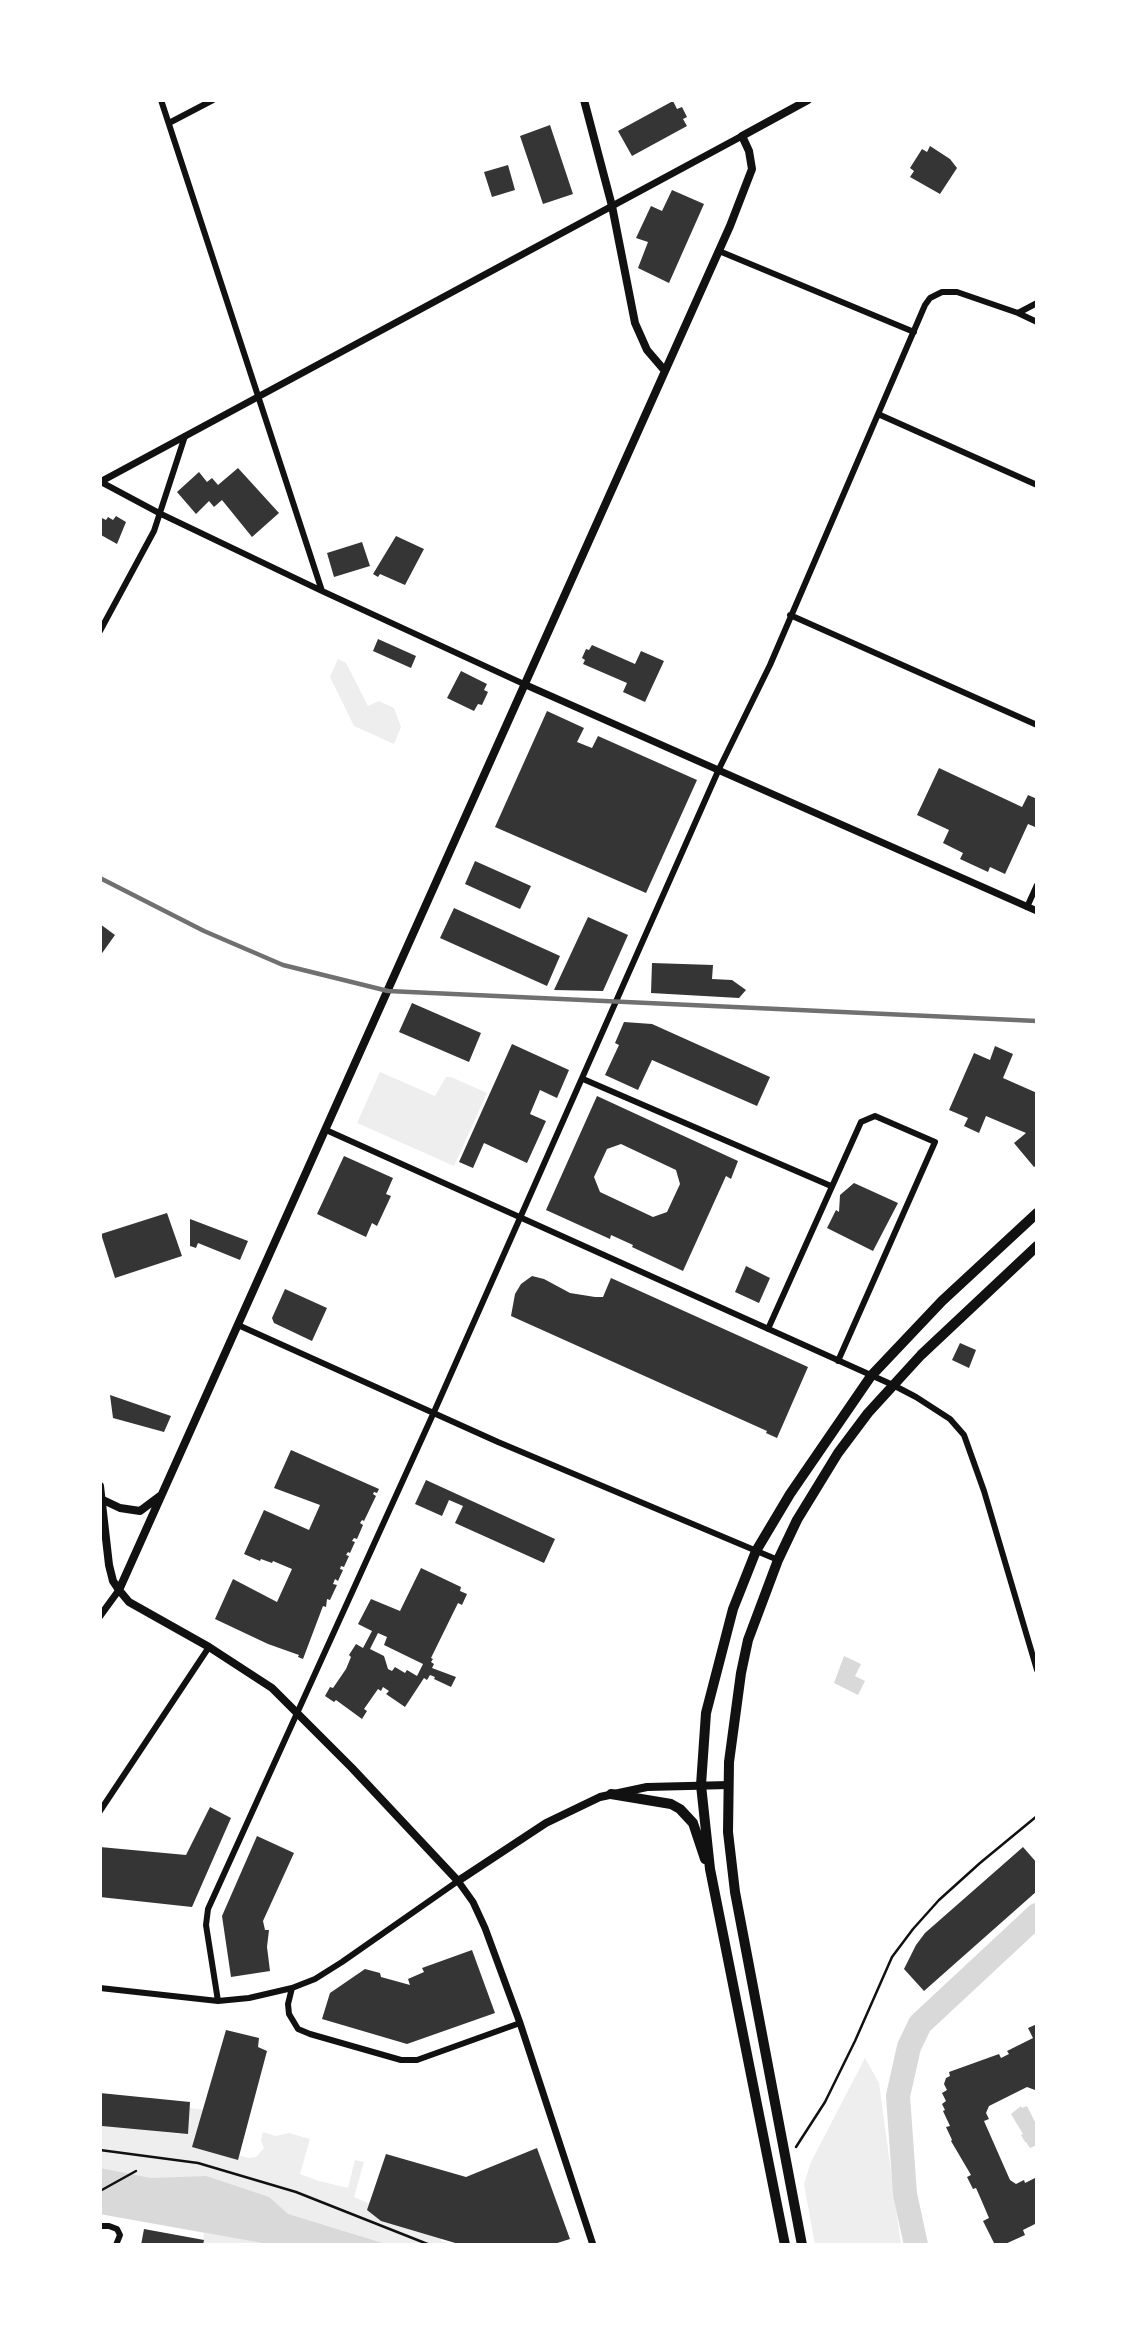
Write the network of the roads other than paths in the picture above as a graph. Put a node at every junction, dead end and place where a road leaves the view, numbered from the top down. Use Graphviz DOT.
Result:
graph roads {
  1 [pos="161,100"];
  2 [pos="213,100"];
  3 [pos="584,100"];
  4 [pos="808,100"];
  5 [pos="169,123"];
  6 [pos="742,136"];
  7 [pos="612,206"];
  8 [pos="719,251"];
  9 [pos="1037,303"];
  10 [pos="1018,313"];
  11 [pos="1037,322"];
  12 [pos="914,332"];
  13 [pos="665,371"];
  14 [pos="260,396"];
  15 [pos="878,414"];
  16 [pos="186,434"];
  17 [pos="100,482"];
  18 [pos="1037,485"];
  19 [pos="159,513"];
  20 [pos="323,592"];
  21 [pos="790,614"];
  22 [pos="100,631"];
  23 [pos="526,685"];
  24 [pos="1037,725"];
  25 [pos="719,769"];
  26 [pos="1037,885"];
  27 [pos="1027,907"];
  28 [pos="1037,911"];
  29 [pos="583,1079"];
  30 [pos="326,1130"];
  31 [pos="831,1186"];
  32 [pos="1037,1213"];
  33 [pos="521,1216"];
  34 [pos="1037,1245"];
  35 [pos="238,1325"];
  36 [pos="768,1329"];
  37 [pos="838,1361"];
  38 [pos="871,1376"];
  39 [pos="893,1385"];
  40 [pos="434,1412"];
  41 [pos="100,1486"];
  42 [pos="163,1493"];
  43 [pos="101,1499"];
  44 [pos="756,1551"];
  45 [pos="778,1560"];
  46 [pos="119,1590"];
  47 [pos="100,1616"];
  48 [pos="209,1647"];
  49 [pos="1037,1670"];
  50 [pos="297,1711"];
  51 [pos="729,1785"];
  52 [pos="701,1786"];
  53 [pos="611,1794"];
  54 [pos="100,1811"];
  55 [pos="710,1869"];
  56 [pos="458,1881"];
  57 [pos="292,1988"];
  58 [pos="100,1989"];
  59 [pos="218,2001"];
  60 [pos="520,2023"];
  61 [pos="100,2226"];
  62 [pos="116,2245"];
  63 [pos="593,2245"];
  64 [pos="785,2245"];
  65 [pos="802,2245"];
  1 -- 5 [label="street"];
  2 -- 5 [label="street"];
  3 -- 7 [label="main road"];
  4 -- 6 [label="main road"];
  5 -- 14 [label="street"];
  6 -- 7 [label="street"];
  6 -- 8 [label="main road"];
  7 -- 13 [label="main road"];
  7 -- 14 [label="street"];
  8 -- 12 [label="street"];
  8 -- 13 [label="main road"];
  9 -- 10 [label="street"];
  10 -- 11 [label="street"];
  10 -- 12 [label="street"];
  12 -- 15 [label="street"];
  13 -- 23 [label="main road"];
  14 -- 16 [label="street"];
  14 -- 20 [label="street"];
  15 -- 18 [label="street"];
  15 -- 21 [label="street"];
  16 -- 17 [label="street"];
  16 -- 19 [label="street"];
  17 -- 19 [label="street"];
  19 -- 20 [label="street"];
  19 -- 22 [label="street"];
  20 -- 23 [label="street"];
  21 -- 24 [label="street"];
  21 -- 25 [label="street"];
  23 -- 25 [label="street"];
  23 -- 30 [label="main road"];
  25 -- 27 [label="street"];
  25 -- 29 [label="street"];
  26 -- 27 [label="street"];
  27 -- 28 [label="street"];
  29 -- 31 [label="street"];
  29 -- 33 [label="street"];
  30 -- 33 [label="street"];
  30 -- 35 [label="main road"];
  31 -- 36 [label="street"];
  31 -- 37 [label="street"];
  32 -- 38 [label="highway"];
  33 -- 36 [label="street"];
  33 -- 40 [label="street"];
  34 -- 39 [label="highway"];
  35 -- 40 [label="street"];
  35 -- 42 [label="main road"];
  36 -- 37 [label="street"];
  37 -- 38 [label="street"];
  38 -- 39 [label="street"];
  38 -- 44 [label="highway"];
  39 -- 45 [label="highway"];
  39 -- 49 [label="street"];
  40 -- 44 [label="street"];
  40 -- 50 [label="street"];
  41 -- 43 [label="main road"];
  42 -- 43 [label="main road"];
  42 -- 46 [label="main road"];
  43 -- 46 [label="main road"];
  44 -- 45 [label="street"];
  44 -- 52 [label="highway"];
  45 -- 51 [label="highway"];
  46 -- 47 [label="street"];
  46 -- 48 [label="main road"];
  48 -- 50 [label="main road"];
  48 -- 54 [label="street"];
  50 -- 56 [label="main road"];
  50 -- 59 [label="street"];
  51 -- 52 [label="main road"];
  51 -- 65 [label="highway"];
  52 -- 53 [label="main road"];
  52 -- 55 [label="highway"];
  53 -- 55 [label="highway"];
  53 -- 56 [label="main road"];
  55 -- 64 [label="highway"];
  56 -- 57 [label="street"];
  56 -- 60 [label="street"];
  57 -- 59 [label="street"];
  57 -- 60 [label="street"];
  58 -- 59 [label="street"];
  60 -- 63 [label="street"];
  61 -- 62 [label="street"];
}
